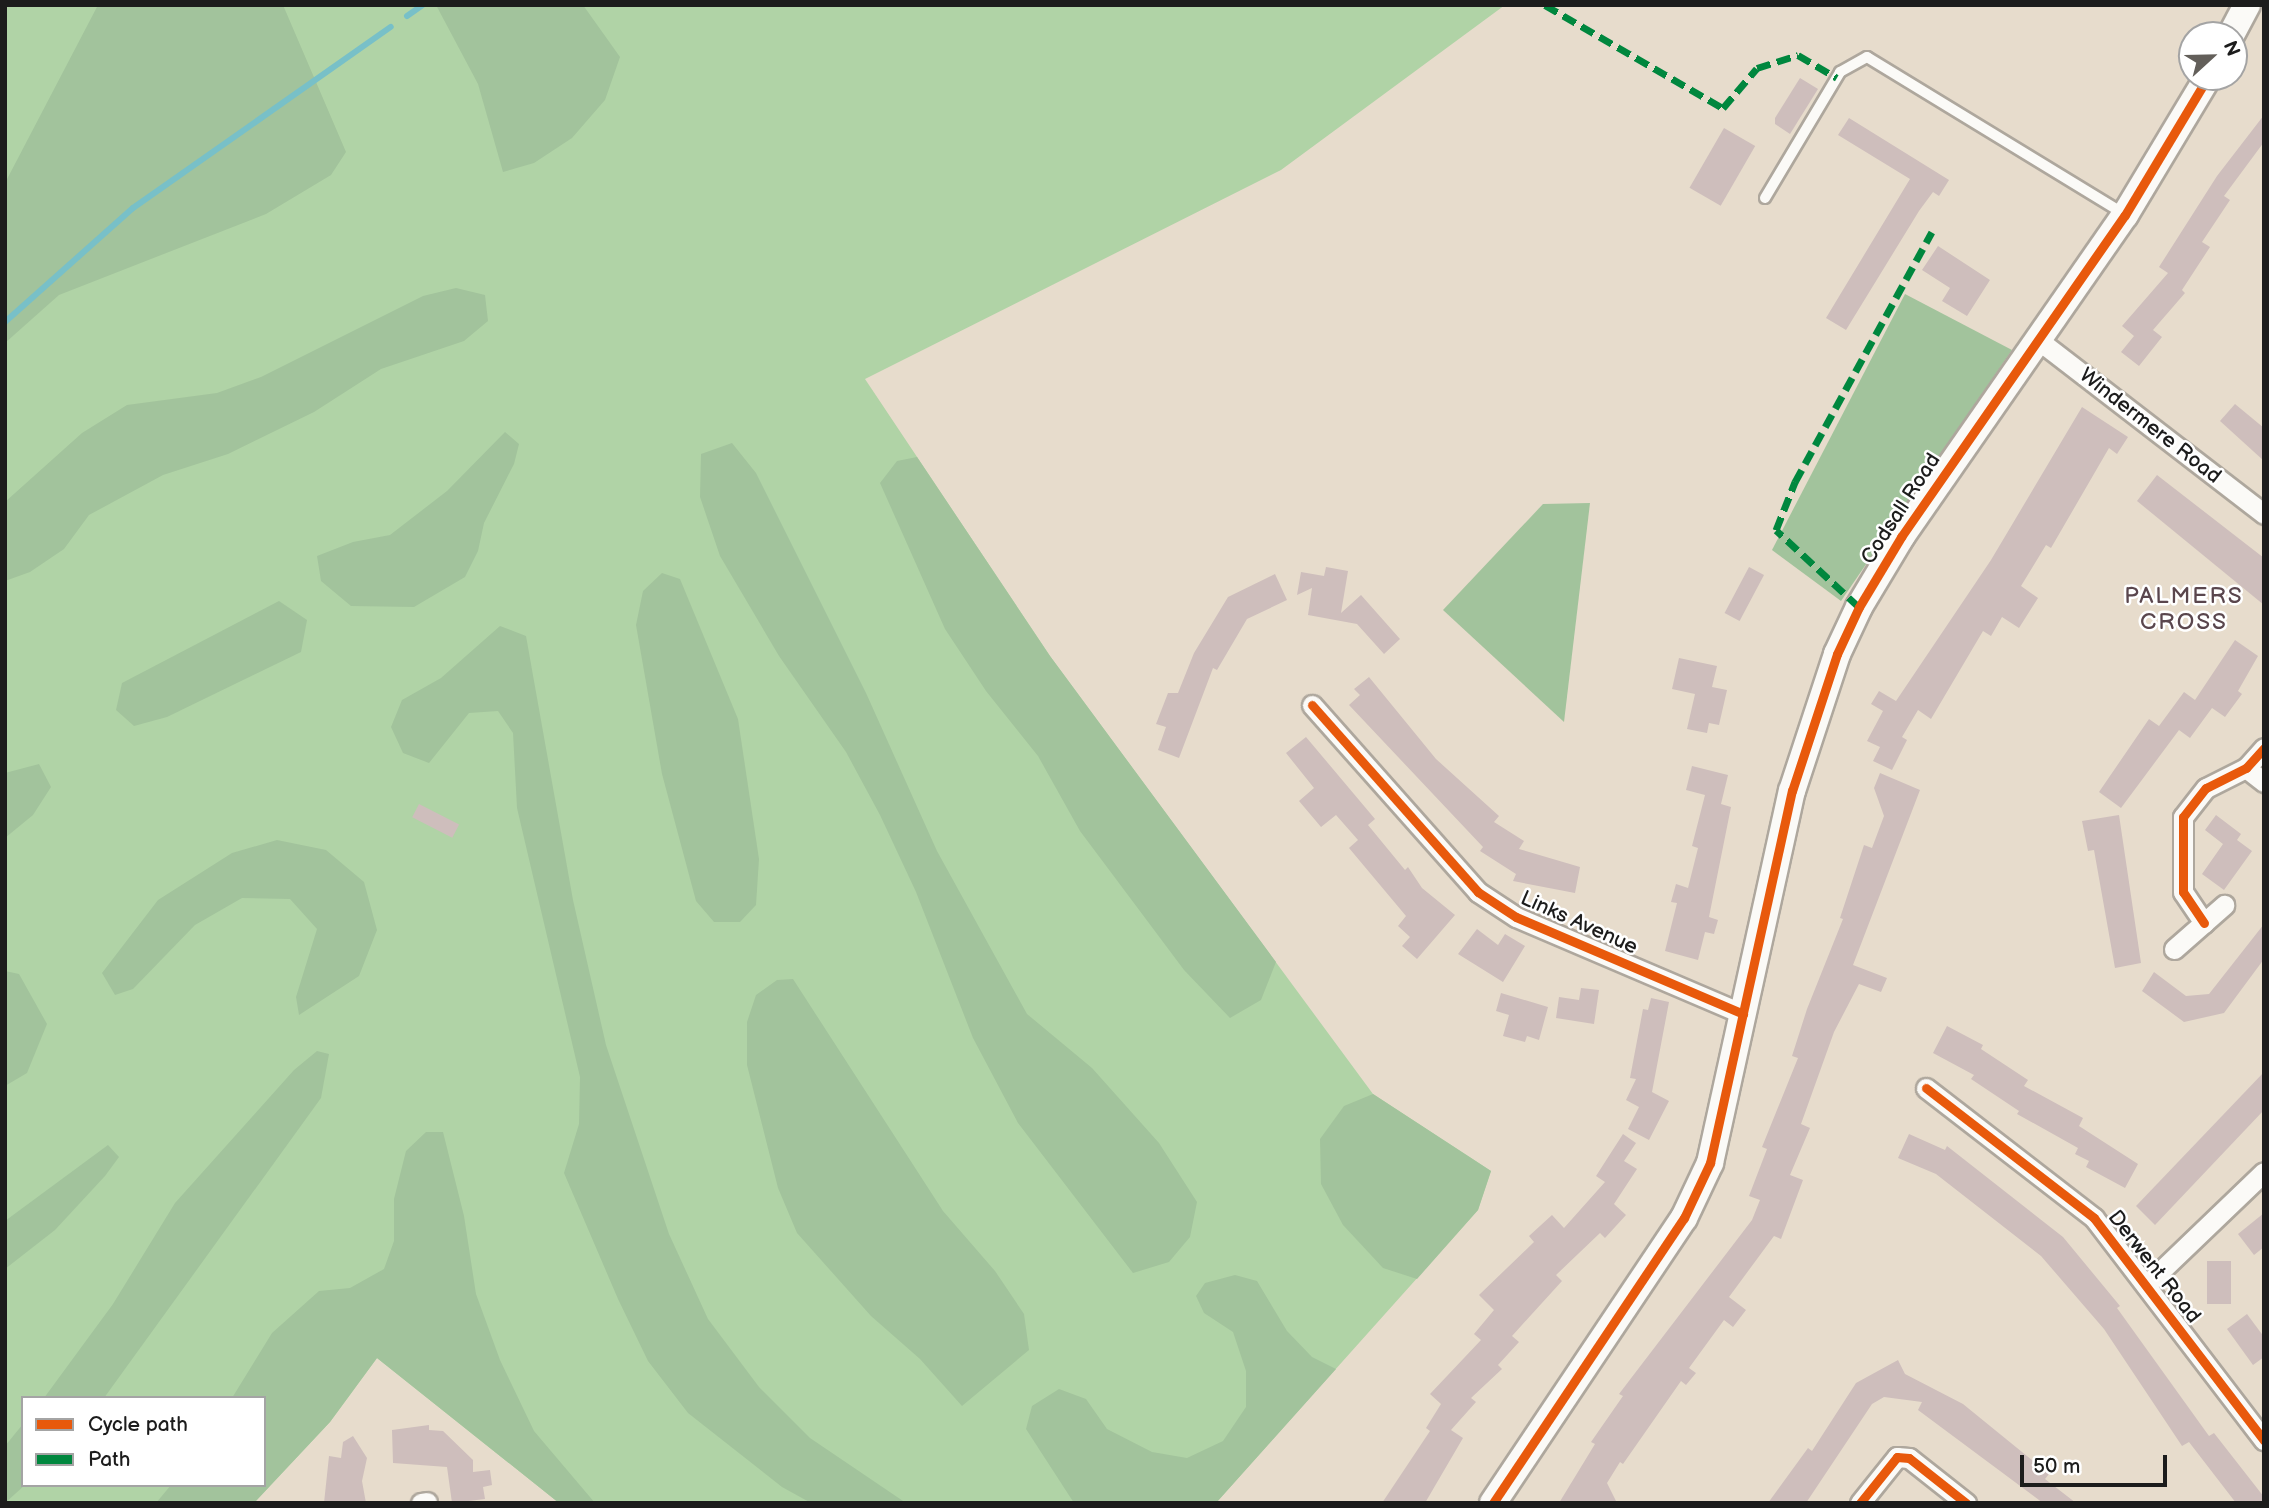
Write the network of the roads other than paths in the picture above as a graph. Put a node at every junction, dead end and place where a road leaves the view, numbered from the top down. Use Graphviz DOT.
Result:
graph roads {
  1 [pos="2248,5"];
  2 [pos="2239,21"];
  3 [pos="2200,91"];
  4 [pos="1765,198"];
  5 [pos="2125,215"];
  6 [pos="2037,339"];
  7 [pos="2264,514"];
  8 [pos="1312,705"];
  9 [pos="2264,748"];
  10 [pos="2246,768"];
  11 [pos="2264,782"];
  12 [pos="2224,905"];
  13 [pos="2204,923"];
  14 [pos="2174,949"];
  15 [pos="1743,1014"];
  16 [pos="1926,1088"];
  17 [pos="2264,1172"];
  18 [pos="2146,1285"];
  19 [pos="2264,1440"];
  20 [pos="1493,1503"];
  21 [pos="1860,1503"];
  22 [pos="1966,1503"];
  1 -- 2 [label="street"];
  3 -- 5 [label="street, Codsall Road"];
  4 -- 5 [label="lane"];
  5 -- 6 [label="street, Codsall Road"];
  6 -- 7 [label="street, Windermere Road"];
  6 -- 15 [label="street, Codsall Road"];
  8 -- 15 [label="street, Links Avenue"];
  9 -- 10 [label="street"];
  10 -- 11 [label="street"];
  10 -- 13 [label="street"];
  12 -- 13 [label="street"];
  13 -- 14 [label="street"];
  15 -- 20 [label="street, Codsall Road"];
  16 -- 18 [label="street, Derwent Road"];
  17 -- 18 [label="street"];
  18 -- 19 [label="street, Derwent Road"];
  21 -- 22 [label="street"];
}
